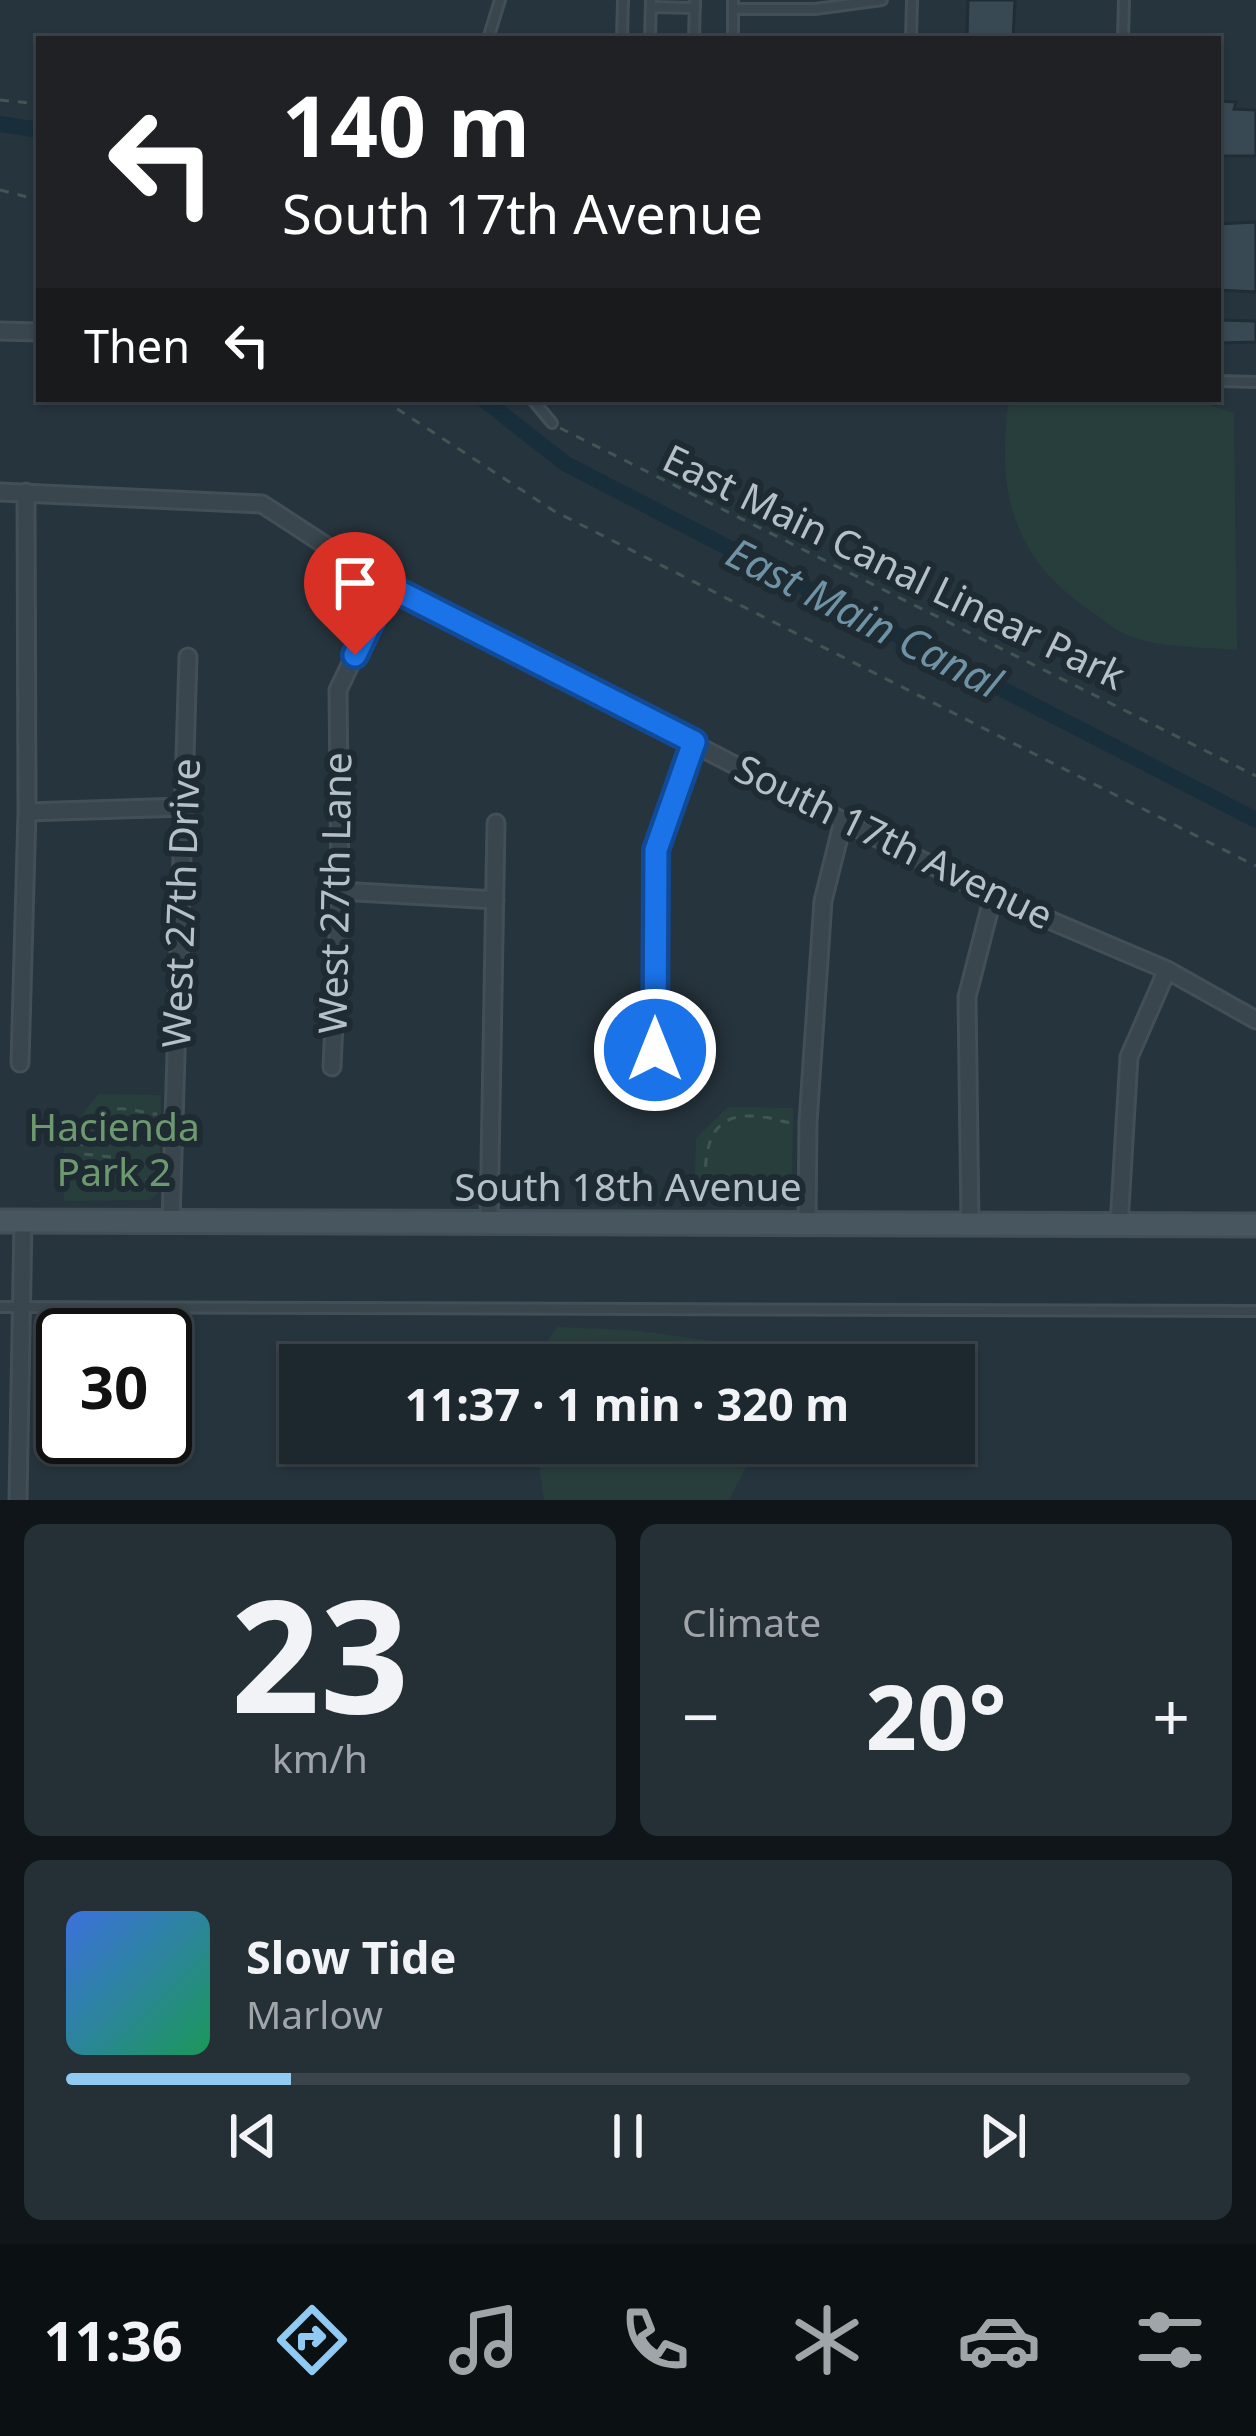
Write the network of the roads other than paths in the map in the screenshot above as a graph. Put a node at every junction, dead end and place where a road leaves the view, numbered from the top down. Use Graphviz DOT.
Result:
graph roads {
  1 [pos="500,0"];
  2 [pos="623,0"];
  3 [pos="883,0"];
  4 [pos="912,0"];
  5 [pos="1124,0"];
  6 [pos="651,4"];
  7 [pos="695,4"];
  8 [pos="733,4"];
  9 [pos="489,36"];
  10 [pos="622,36"];
  11 [pos="650,36"];
  12 [pos="694,36"];
  13 [pos="733,36"];
  14 [pos="911,36"];
  15 [pos="1123,36"];
  16 [pos="0,331"];
  17 [pos="36,332"];
  18 [pos="1221,380"];
  19 [pos="1256,382"];
  20 [pos="534,402"];
  21 [pos="552,423"];
  22 [pos="0,492"];
  23 [pos="26,492"];
  24 [pos="388,586"];
  25 [pos="188,657"];
  26 [pos="694,742"];
  27 [pos="184,807"];
  28 [pos="28,812"];
  29 [pos="843,821"];
  30 [pos="496,824"];
  31 [pos="340,891"];
  32 [pos="993,896"];
  33 [pos="495,900"];
  34 [pos="1167,970"];
  35 [pos="1256,1020"];
  36 [pos="655,1050"];
  37 [pos="20,1063"];
  38 [pos="332,1067"];
  39 [pos="12,1221"];
  40 [pos="171,1221"];
  41 [pos="489,1222"];
  42 [pos="807,1224"];
  43 [pos="970,1224"];
  44 [pos="1119,1225"];
  45 [pos="1256,1225"];
  46 [pos="0,1307"];
  47 [pos="22,1307"];
  48 [pos="1256,1311"];
  49 [pos="20,1428"];
  50 [pos="0,1429"];
  51 [pos="18,1500"];
  1 -- 9 [label="lane"];
  2 -- 10 [label="lane"];
  3 -- 8 [label="lane"];
  4 -- 14 [label="lane"];
  5 -- 15 [label="lane"];
  6 -- 7 [label="lane"];
  6 -- 11 [label="lane"];
  7 -- 12 [label="lane"];
  8 -- 13 [label="lane"];
  16 -- 17 [label="street"];
  18 -- 19 [label="lane"];
  20 -- 21 [label="lane"];
  22 -- 23 [label="street, South 17th Avenue"];
  23 -- 24 [label="street, South 17th Avenue"];
  23 -- 28 [label="street"];
  24 -- 26 [label="street, South 17th Avenue"];
  24 -- 31 [label="street, West 27th Lane"];
  25 -- 27 [label="street, West 27th Drive"];
  26 -- 29 [label="street, South 17th Avenue"];
  26 -- 36 [label="street"];
  27 -- 28 [label="street"];
  27 -- 40 [label="street, West 27th Drive"];
  28 -- 37 [label="street"];
  29 -- 32 [label="street, South 17th Avenue"];
  29 -- 42 [label="street"];
  30 -- 33 [label="street"];
  31 -- 33 [label="street"];
  31 -- 38 [label="street, West 27th Lane"];
  32 -- 34 [label="street, South 17th Avenue"];
  32 -- 43 [label="street"];
  33 -- 41 [label="street"];
  34 -- 35 [label="street, South 17th Avenue"];
  34 -- 44 [label="street"];
  39 -- 40 [label="street, South 18th Avenue"];
  39 -- 47 [label="street"];
  40 -- 41 [label="street, South 18th Avenue"];
  41 -- 42 [label="street, South 18th Avenue"];
  42 -- 43 [label="street, South 18th Avenue"];
  43 -- 44 [label="street, South 18th Avenue"];
  44 -- 45 [label="street, South 18th Avenue"];
  46 -- 47 [label="lane"];
  47 -- 48 [label="lane"];
  47 -- 49 [label="street"];
  49 -- 50 [label="street"];
  49 -- 51 [label="street"];
}
